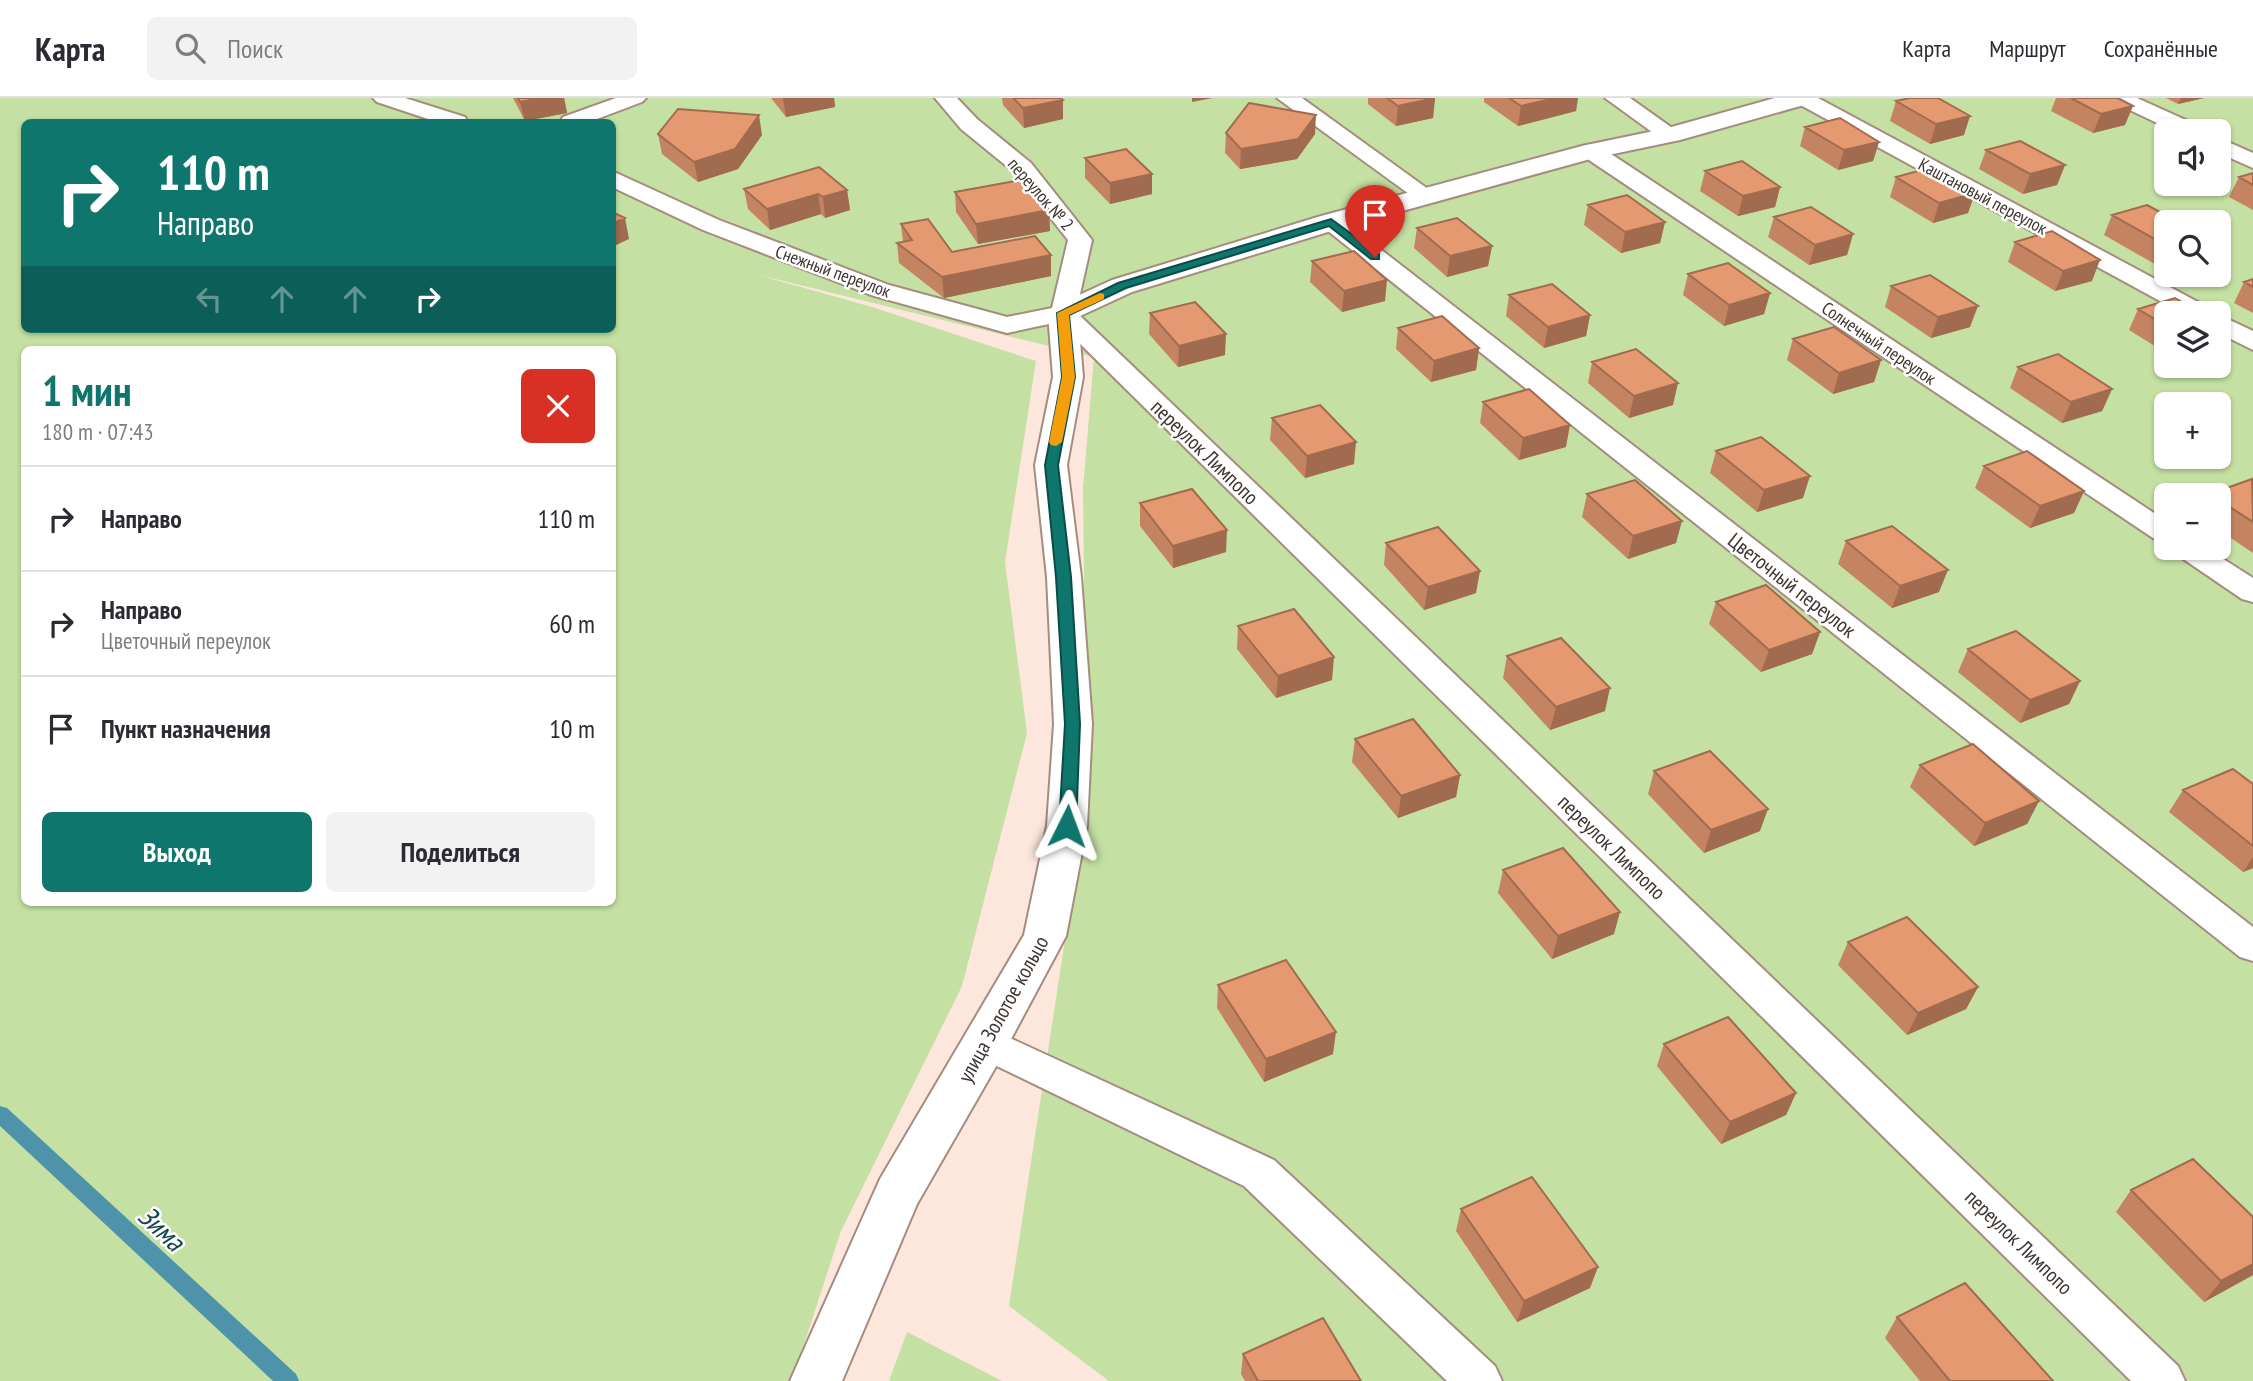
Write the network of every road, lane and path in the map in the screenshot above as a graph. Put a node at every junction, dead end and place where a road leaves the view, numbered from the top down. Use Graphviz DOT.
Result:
graph roads {
  1 [pos="384,98"];
  2 [pos="635,98"];
  3 [pos="946,98"];
  4 [pos="1288,98"];
  5 [pos="1616,98"];
  6 [pos="1802,98"];
  7 [pos="2120,98"];
  8 [pos="448,119"];
  9 [pos="579,119"];
  10 [pos="2165,119"];
  11 [pos="1671,135"];
  12 [pos="1591,151"];
  13 [pos="2231,151"];
  14 [pos="2253,161"];
  15 [pos="616,180"];
  16 [pos="1428,197"];
  17 [pos="1331,222"];
  18 [pos="2178,301"];
  19 [pos="1063,313"];
  20 [pos="2231,330"];
  21 [pos="2253,342"];
  22 [pos="2154,526"];
  23 [pos="2204,560"];
  24 [pos="2253,592"];
  25 [pos="2253,947"];
  26 [pos="986,1044"];
  27 [pos="816,1381"];
  28 [pos="1479,1381"];
  29 [pos="2162,1381"];
  1 -- 8 [label="lane"];
  2 -- 9 [label="lane"];
  3 -- 19 [label="lane, переулок № 2"];
  4 -- 16 [label="lane"];
  5 -- 11 [label="lane"];
  6 -- 11 [label="street"];
  6 -- 18 [label="lane, Каштановый переулок"];
  7 -- 10 [label="lane"];
  11 -- 12 [label="street"];
  12 -- 16 [label="street"];
  12 -- 22 [label="lane, Солнечный переулок"];
  13 -- 14 [label="lane"];
  15 -- 19 [label="lane, Снежный переулок"];
  16 -- 17 [label="street"];
  17 -- 19 [label="street"];
  17 -- 25 [label="lane, Цветочный переулок"];
  19 -- 26 [label="street, улица Золотое кольцо"];
  19 -- 29 [label="lane, переулок Лимпопо"];
  20 -- 21 [label="lane"];
  23 -- 24 [label="lane"];
  26 -- 27 [label="street, улица Золотое кольцо"];
  26 -- 28 [label="lane"];
}
